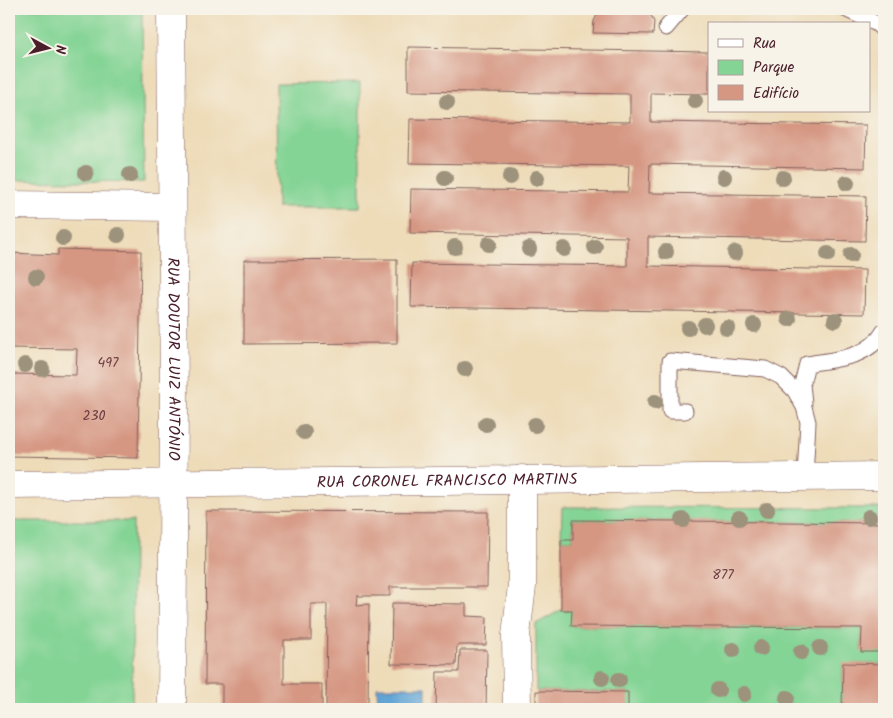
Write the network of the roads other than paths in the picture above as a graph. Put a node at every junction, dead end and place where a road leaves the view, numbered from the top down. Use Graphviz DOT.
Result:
graph roads {
  1 [pos="171,9"];
  2 [pos="682,9"];
  3 [pos="846,9"];
  4 [pos="666,28"];
  5 [pos="884,31"];
  6 [pos="9,205"];
  7 [pos="172,207"];
  8 [pos="884,331"];
  9 [pos="804,407"];
  10 [pos="685,411"];
  11 [pos="884,476"];
  12 [pos="805,477"];
  13 [pos="522,479"];
  14 [pos="173,484"];
  15 [pos="9,485"];
  16 [pos="172,709"];
  17 [pos="517,709"];
  1 -- 7 [label="street, RUA DOUTOR LUIZ ANTÓNIO"];
  2 -- 4 [label="lane"];
  3 -- 5 [label="lane"];
  6 -- 7 [label="street"];
  7 -- 14 [label="street, RUA DOUTOR LUIZ ANTÓNIO"];
  8 -- 9 [label="lane"];
  9 -- 10 [label="lane"];
  9 -- 12 [label="lane"];
  11 -- 12 [label="street, RUA CORONEL FRANCISCO MARTINS"];
  12 -- 13 [label="street, RUA CORONEL FRANCISCO MARTINS"];
  13 -- 14 [label="street, RUA CORONEL FRANCISCO MARTINS"];
  13 -- 17 [label="street"];
  14 -- 15 [label="street, RUA CORONEL FRANCISCO MARTINS"];
  14 -- 16 [label="street, RUA DOUTOR LUIZ ANTÓNIO"];
}
